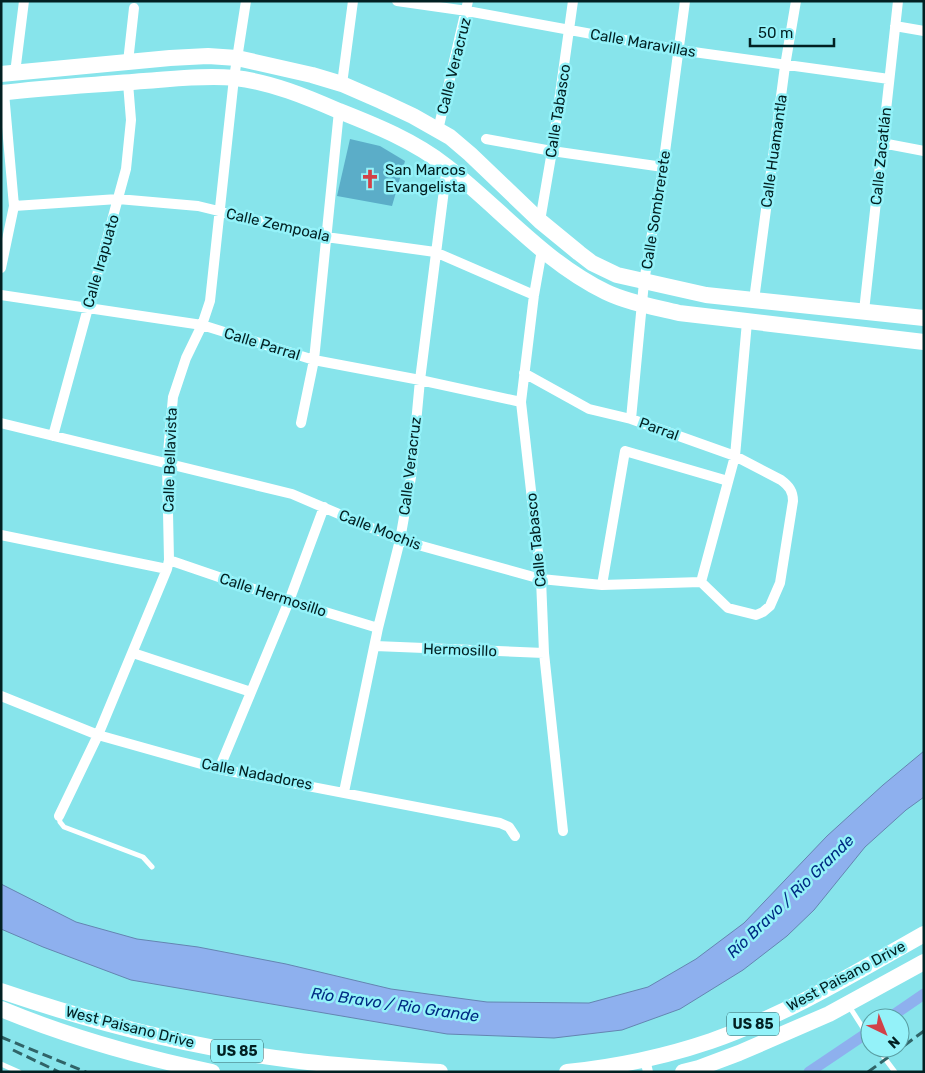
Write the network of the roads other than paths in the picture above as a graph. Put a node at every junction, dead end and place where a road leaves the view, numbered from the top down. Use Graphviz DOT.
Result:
graph roads {
  1 [pos="24,1"];
  2 [pos="246,1"];
  3 [pos="353,1"];
  4 [pos="397,1"];
  5 [pos="573,1"];
  6 [pos="685,1"];
  7 [pos="796,1"];
  8 [pos="898,1"];
  9 [pos="468,6"];
  10 [pos="134,8"];
  11 [pos="894,26"];
  12 [pos="570,29"];
  13 [pos="924,31"];
  14 [pos="678,50"];
  15 [pos="237,58"];
  16 [pos="128,62"];
  17 [pos="785,66"];
  18 [pos="8,74"];
  19 [pos="234,78"];
  20 [pos="889,79"];
  21 [pos="128,83"];
  22 [pos="342,84"];
  23 [pos="2,93"];
  24 [pos="339,111"];
  25 [pos="438,130"];
  26 [pos="486,139"];
  27 [pos="882,144"];
  28 [pos="924,151"];
  29 [pos="552,152"];
  30 [pos="447,166"];
  31 [pos="663,168"];
  32 [pos="118,199"];
  33 [pos="14,206"];
  34 [pos="220,211"];
  35 [pos="540,221"];
  36 [pos="326,237"];
  37 [pos="542,250"];
  38 [pos="435,252"];
  39 [pos="1,268"];
  40 [pos="644,282"];
  41 [pos="1,295"];
  42 [pos="534,295"];
  43 [pos="754,300"];
  44 [pos="642,304"];
  45 [pos="88,307"];
  46 [pos="864,311"];
  47 [pos="924,318"];
  48 [pos="747,322"];
  49 [pos="202,325"];
  50 [pos="924,342"];
  51 [pos="314,360"];
  52 [pos="524,373"];
  53 [pos="420,380"];
  54 [pos="521,402"];
  55 [pos="631,419"];
  56 [pos="1,423"];
  57 [pos="301,424"];
  58 [pos="53,436"];
  59 [pos="735,456"];
  60 [pos="167,464"];
  61 [pos="728,481"];
  62 [pos="324,507"];
  63 [pos="1,535"];
  64 [pos="400,540"];
  65 [pos="168,565"];
  66 [pos="541,578"];
  67 [pos="701,582"];
  68 [pos="602,585"];
  69 [pos="289,601"];
  70 [pos="378,628"];
  71 [pos="375,646"];
  72 [pos="133,653"];
  73 [pos="544,653"];
  74 [pos="251,692"];
  75 [pos="1,696"];
  76 [pos="98,735"];
  77 [pos="219,768"];
  78 [pos="344,792"];
  79 [pos="59,816"];
  80 [pos="563,830"];
  81 [pos="515,836"];
  82 [pos="152,867"];
  83 [pos="924,934"];
  84 [pos="924,962"];
  85 [pos="836,984"];
  86 [pos="1,991"];
  87 [pos="38,1003"];
  88 [pos="848,1004"];
  89 [pos="1,1009"];
  90 [pos="32,1022"];
  91 [pos="860,1024"];
  92 [pos="884,1058"];
  93 [pos="1,1064"];
  94 [pos="647,1066"];
  95 [pos="19,1072"];
  96 [pos="212,1072"];
  97 [pos="440,1072"];
  98 [pos="567,1072"];
  99 [pos="683,1072"];
  100 [pos="895,1072"];
  1 -- 18 [label="street"];
  2 -- 15 [label="street, Calle Bellavista"];
  3 -- 22 [label="street"];
  4 -- 9 [label="street, Calle Maravillas"];
  5 -- 12 [label="street, Calle Tabasco"];
  6 -- 14 [label="street, Calle Sombrerete"];
  7 -- 17 [label="street, Calle Huamantla"];
  8 -- 11 [label="street, Calle Zacatlán"];
  9 -- 12 [label="street, Calle Maravillas"];
  9 -- 25 [label="street, Calle Veracruz"];
  10 -- 16 [label="street"];
  11 -- 13 [label="street"];
  11 -- 20 [label="street, Calle Zacatlán"];
  12 -- 14 [label="street, Calle Maravillas"];
  12 -- 29 [label="street, Calle Tabasco"];
  14 -- 17 [label="street, Calle Maravillas"];
  14 -- 31 [label="street, Calle Sombrerete"];
  15 -- 16 [label="main road"];
  15 -- 19 [label="street, Calle Bellavista"];
  15 -- 22 [label="main road"];
  16 -- 18 [label="main road"];
  17 -- 20 [label="street, Calle Maravillas"];
  17 -- 43 [label="street, Calle Huamantla"];
  19 -- 21 [label="main road"];
  19 -- 24 [label="main road"];
  19 -- 34 [label="street, Calle Bellavista"];
  20 -- 27 [label="street, Calle Zacatlán"];
  21 -- 23 [label="main road"];
  21 -- 32 [label="street, Calle Irapuato"];
  22 -- 25 [label="main road"];
  23 -- 33 [label="street"];
  24 -- 30 [label="main road"];
  24 -- 36 [label="street"];
  25 -- 35 [label="main road"];
  26 -- 29 [label="street"];
  27 -- 28 [label="street"];
  27 -- 46 [label="street, Calle Zacatlán"];
  29 -- 31 [label="street"];
  29 -- 35 [label="street, Calle Tabasco"];
  30 -- 37 [label="main road"];
  30 -- 38 [label="street, Calle Veracruz"];
  31 -- 40 [label="street, Calle Sombrerete"];
  32 -- 33 [label="street, Calle Zempoala"];
  32 -- 34 [label="street, Calle Zempoala"];
  32 -- 45 [label="street, Calle Irapuato"];
  33 -- 39 [label="street"];
  34 -- 36 [label="street, Calle Zempoala"];
  34 -- 49 [label="street, Calle Bellavista"];
  35 -- 40 [label="main road"];
  36 -- 38 [label="street, Calle Zempoala"];
  36 -- 51 [label="street"];
  37 -- 42 [label="street, Calle Tabasco"];
  37 -- 44 [label="main road"];
  38 -- 42 [label="street, Calle Zempoala"];
  38 -- 53 [label="street, Calle Veracruz"];
  40 -- 43 [label="main road"];
  40 -- 44 [label="street, Calle Sombrerete"];
  41 -- 45 [label="street, Calle Parral"];
  42 -- 52 [label="street, Calle Tabasco"];
  43 -- 46 [label="main road"];
  44 -- 48 [label="main road"];
  44 -- 55 [label="street, Calle Sombrerete"];
  45 -- 49 [label="street, Calle Parral"];
  45 -- 58 [label="street, Calle Irapuato"];
  46 -- 47 [label="main road"];
  48 -- 50 [label="main road"];
  48 -- 59 [label="street"];
  49 -- 51 [label="street, Calle Parral"];
  49 -- 60 [label="street, Calle Bellavista"];
  51 -- 53 [label="street, Calle Parral"];
  51 -- 57 [label="street"];
  52 -- 54 [label="street, Calle Tabasco"];
  52 -- 55 [label="street, Parral"];
  53 -- 54 [label="street, Calle Parral"];
  53 -- 64 [label="street, Calle Veracruz"];
  54 -- 66 [label="street, Calle Tabasco"];
  55 -- 59 [label="street, Parral"];
  56 -- 58 [label="street, Calle Mochis"];
  58 -- 60 [label="street, Calle Mochis"];
  59 -- 61 [label="street"];
  59 -- 67 [label="street, Parral"];
  60 -- 62 [label="street, Calle Mochis"];
  60 -- 65 [label="street, Calle Bellavista"];
  61 -- 67 [label="street"];
  61 -- 68 [label="street"];
  62 -- 64 [label="street, Calle Mochis"];
  62 -- 69 [label="street"];
  63 -- 65 [label="street, Calle Hermosillo"];
  64 -- 66 [label="street, Calle Mochis"];
  64 -- 70 [label="street, Calle Veracruz"];
  65 -- 69 [label="street, Calle Hermosillo"];
  65 -- 72 [label="street, Calle Bellavista"];
  66 -- 68 [label="street, Calle Mochis"];
  66 -- 73 [label="street, Calle Tabasco"];
  67 -- 68 [label="street, Calle Mochis"];
  69 -- 70 [label="street, Calle Hermosillo"];
  69 -- 74 [label="street"];
  70 -- 71 [label="street, Calle Veracruz"];
  71 -- 73 [label="street, Hermosillo"];
  71 -- 78 [label="street, Calle Veracruz"];
  72 -- 74 [label="street"];
  72 -- 76 [label="street, Calle Bellavista"];
  73 -- 80 [label="street, Calle Tabasco"];
  74 -- 77 [label="street"];
  75 -- 76 [label="street, Calle Nadadores"];
  76 -- 77 [label="street, Calle Nadadores"];
  76 -- 79 [label="street, Calle Bellavista"];
  77 -- 78 [label="street, Calle Nadadores"];
  78 -- 81 [label="street, Calle Nadadores"];
  79 -- 82 [label="lane"];
  83 -- 85 [label="main road, West Paisano Drive / US 85"];
  84 -- 88 [label="main road, West Paisano Drive / US 85"];
  85 -- 88 [label="main road"];
  85 -- 94 [label="main road, West Paisano Drive / US 85"];
  86 -- 87 [label="main road, West Paisano Drive / US 85"];
  87 -- 90 [label="main road"];
  87 -- 97 [label="main road, West Paisano Drive / US 85"];
  88 -- 91 [label="lane"];
  88 -- 99 [label="main road, West Paisano Drive / US 85"];
  89 -- 90 [label="main road, West Paisano Drive / US 85"];
  90 -- 96 [label="main road, West Paisano Drive / US 85"];
  92 -- 100 [label="lane"];
  93 -- 95 [label="lane"];
  94 -- 98 [label="main road, West Paisano Drive / US 85"];
}
